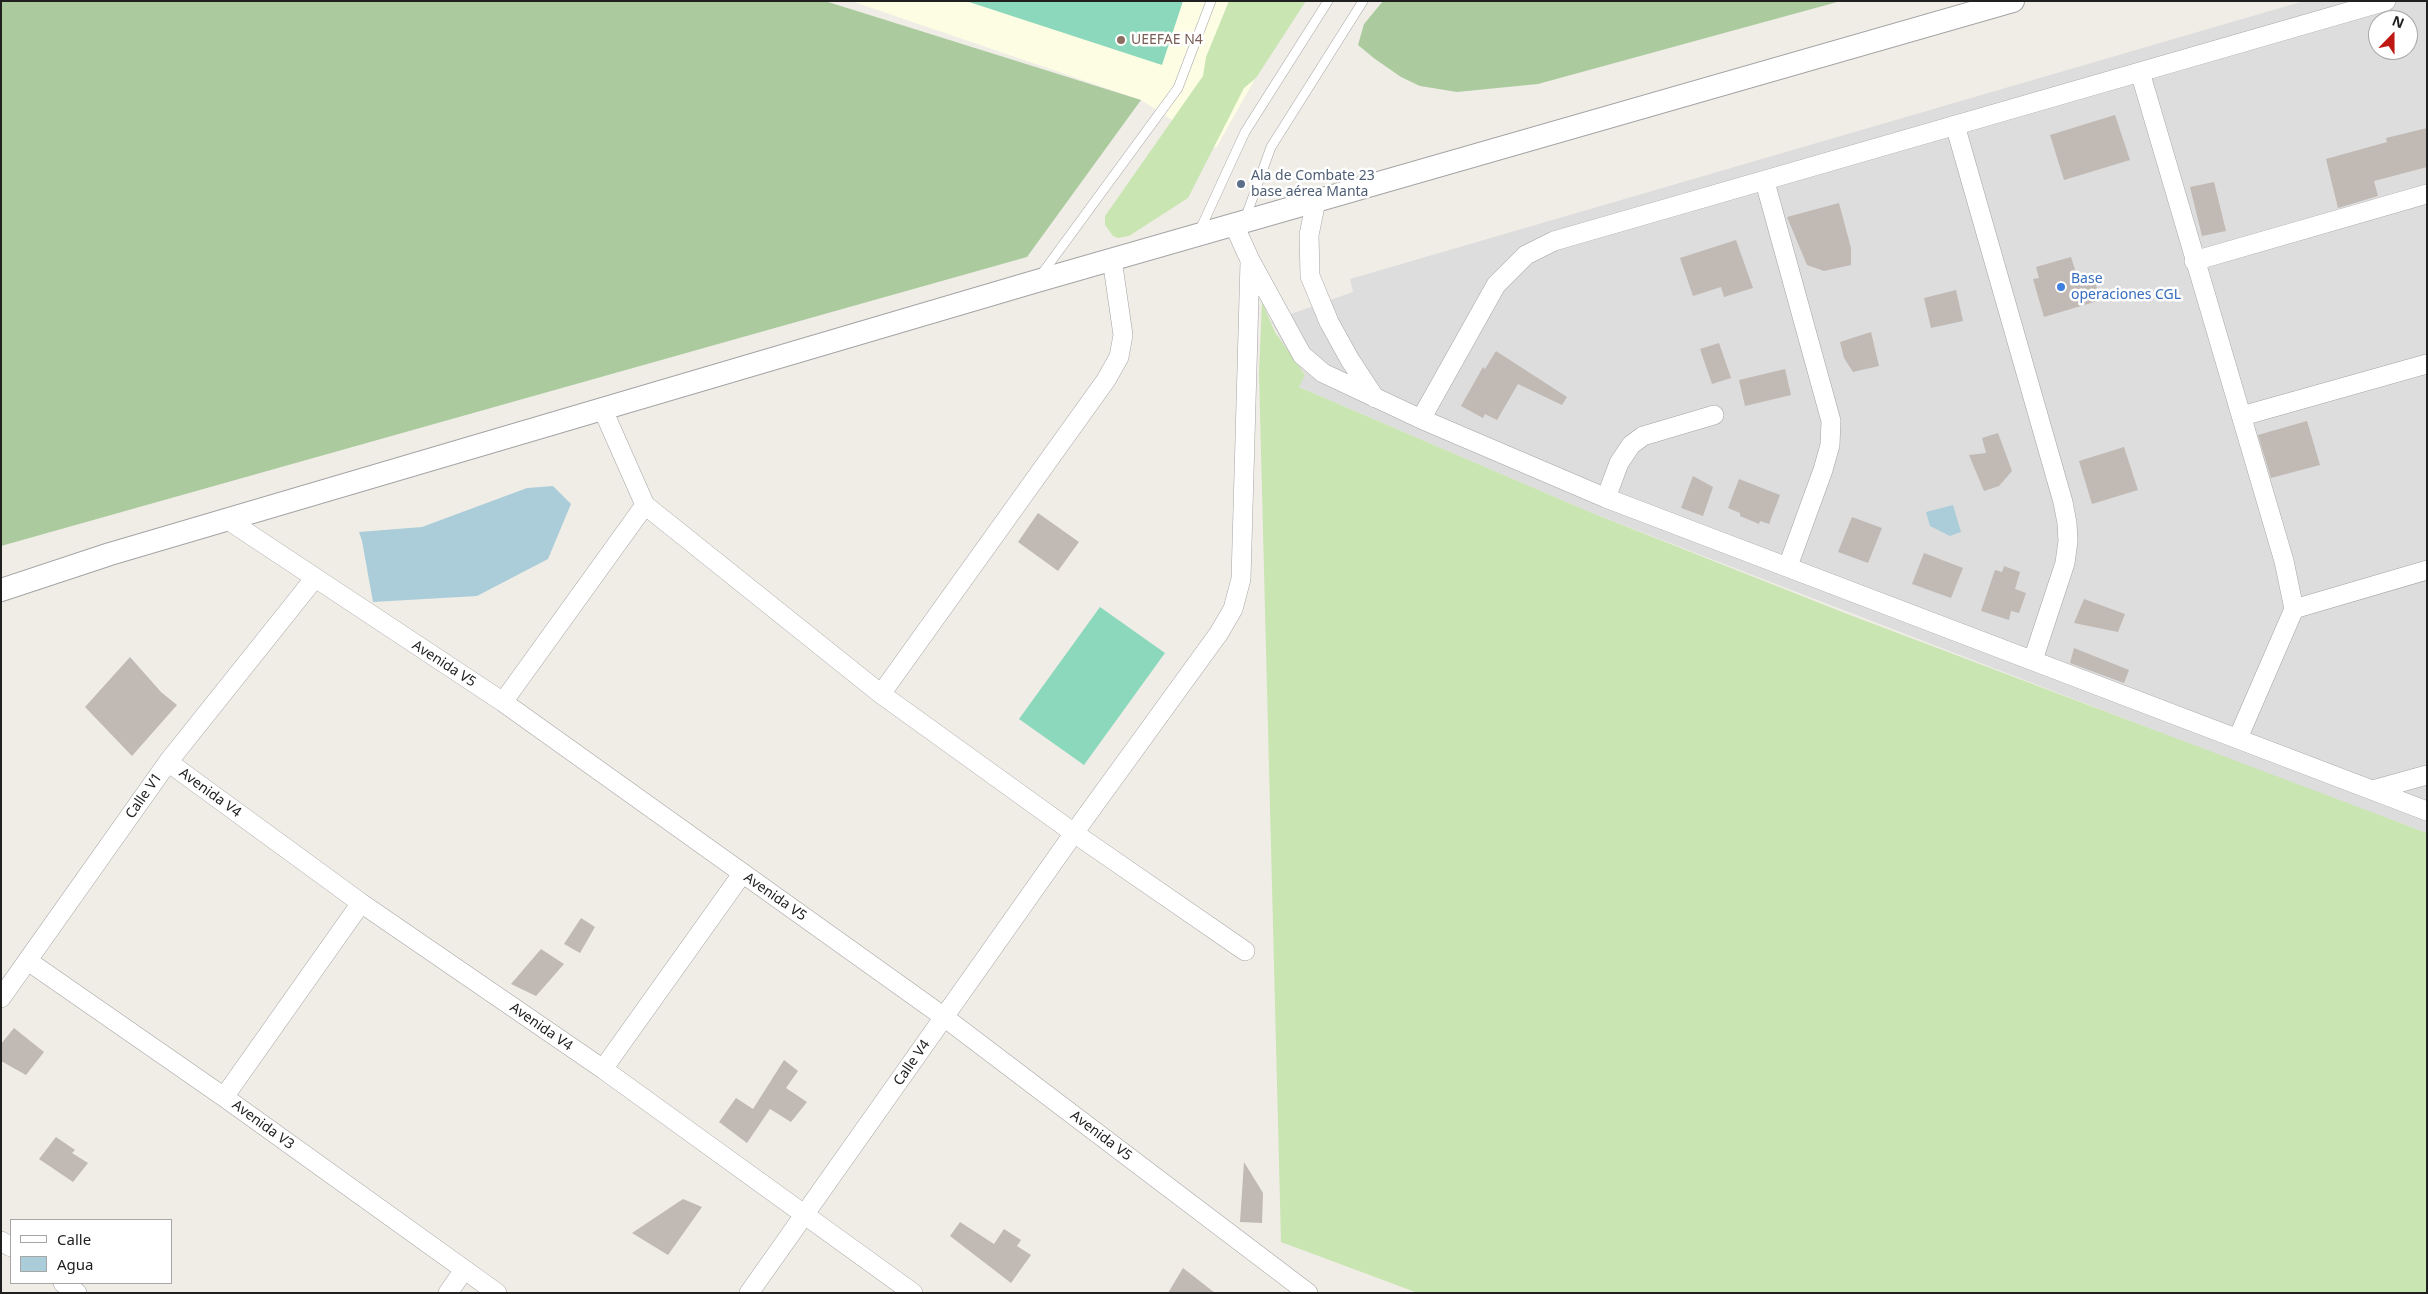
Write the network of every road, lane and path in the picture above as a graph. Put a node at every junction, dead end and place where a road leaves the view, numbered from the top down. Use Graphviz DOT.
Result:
graph roads {
  1 [pos="1211,1"];
  2 [pos="1328,1"];
  3 [pos="1363,1"];
  4 [pos="2013,1"];
  5 [pos="2386,1"];
  6 [pos="2140,72"];
  7 [pos="1954,125"];
  8 [pos="1764,182"];
  9 [pos="2427,194"];
  10 [pos="1316,201"];
  11 [pos="1239,223"];
  12 [pos="1197,235"];
  13 [pos="1112,260"];
  14 [pos="1250,260"];
  15 [pos="2194,261"];
  16 [pos="1038,281"];
  17 [pos="2427,364"];
  18 [pos="1376,398"];
  19 [pos="603,410"];
  20 [pos="1714,415"];
  21 [pos="2242,416"];
  22 [pos="1421,419"];
  23 [pos="1606,498"];
  24 [pos="645,505"];
  25 [pos="228,520"];
  26 [pos="1788,566"];
  27 [pos="2427,570"];
  28 [pos="314,579"];
  29 [pos="1,590"];
  30 [pos="2294,609"];
  31 [pos="2033,660"];
  32 [pos="881,694"];
  33 [pos="503,702"];
  34 [pos="2238,738"];
  35 [pos="168,762"];
  36 [pos="2427,775"];
  37 [pos="2373,790"];
  38 [pos="2427,811"];
  39 [pos="1074,833"];
  40 [pos="742,874"];
  41 [pos="361,904"];
  42 [pos="1245,951"];
  43 [pos="28,961"];
  44 [pos="1,998"];
  45 [pos="944,1017"];
  46 [pos="603,1069"];
  47 [pos="224,1097"];
  48 [pos="806,1214"];
  49 [pos="464,1270"];
  50 [pos="64,1284"];
  51 [pos="77,1293"];
  52 [pos="448,1293"];
  53 [pos="496,1293"];
  54 [pos="749,1293"];
  55 [pos="912,1293"];
  56 [pos="1308,1293"];
  1 -- 16 [label="lane"];
  2 -- 12 [label="lane"];
  3 -- 11 [label="lane"];
  4 -- 10 [label="street"];
  5 -- 6 [label="street"];
  6 -- 7 [label="street"];
  6 -- 15 [label="street"];
  7 -- 8 [label="street"];
  7 -- 31 [label="street"];
  8 -- 22 [label="street"];
  8 -- 26 [label="street"];
  9 -- 15 [label="street"];
  10 -- 11 [label="street"];
  10 -- 18 [label="street"];
  11 -- 12 [label="street"];
  11 -- 14 [label="street"];
  12 -- 13 [label="street"];
  13 -- 16 [label="street"];
  13 -- 32 [label="street"];
  14 -- 18 [label="street"];
  14 -- 39 [label="street, Calle V4"];
  15 -- 21 [label="street"];
  16 -- 19 [label="street"];
  17 -- 21 [label="street"];
  18 -- 22 [label="street"];
  19 -- 24 [label="street"];
  19 -- 25 [label="street"];
  20 -- 23 [label="street"];
  21 -- 30 [label="street"];
  22 -- 23 [label="street"];
  23 -- 26 [label="street"];
  24 -- 32 [label="street"];
  24 -- 33 [label="street"];
  25 -- 28 [label="street, Avenida V5"];
  25 -- 29 [label="street"];
  26 -- 31 [label="street"];
  27 -- 30 [label="street"];
  28 -- 33 [label="street, Avenida V5"];
  28 -- 35 [label="street, Calle V1"];
  30 -- 34 [label="street"];
  31 -- 34 [label="street"];
  32 -- 39 [label="street"];
  33 -- 40 [label="street, Avenida V5"];
  34 -- 37 [label="street"];
  35 -- 41 [label="street, Avenida V4"];
  35 -- 43 [label="street, Calle V1"];
  36 -- 37 [label="street"];
  37 -- 38 [label="street"];
  39 -- 42 [label="street"];
  39 -- 45 [label="street, Calle V4"];
  40 -- 45 [label="street, Avenida V5"];
  40 -- 46 [label="street"];
  41 -- 46 [label="street, Avenida V4"];
  41 -- 47 [label="street"];
  43 -- 44 [label="street, Calle V1"];
  43 -- 47 [label="street, Avenida V3"];
  45 -- 48 [label="street, Calle V4"];
  45 -- 56 [label="street, Avenida V5"];
  46 -- 48 [label="street, Avenida V4"];
  47 -- 49 [label="street, Avenida V3"];
  48 -- 54 [label="street, Calle V4"];
  48 -- 55 [label="street, Avenida V4"];
  49 -- 52 [label="street"];
  49 -- 53 [label="street, Avenida V3"];
  50 -- 51 [label="street"];
}
